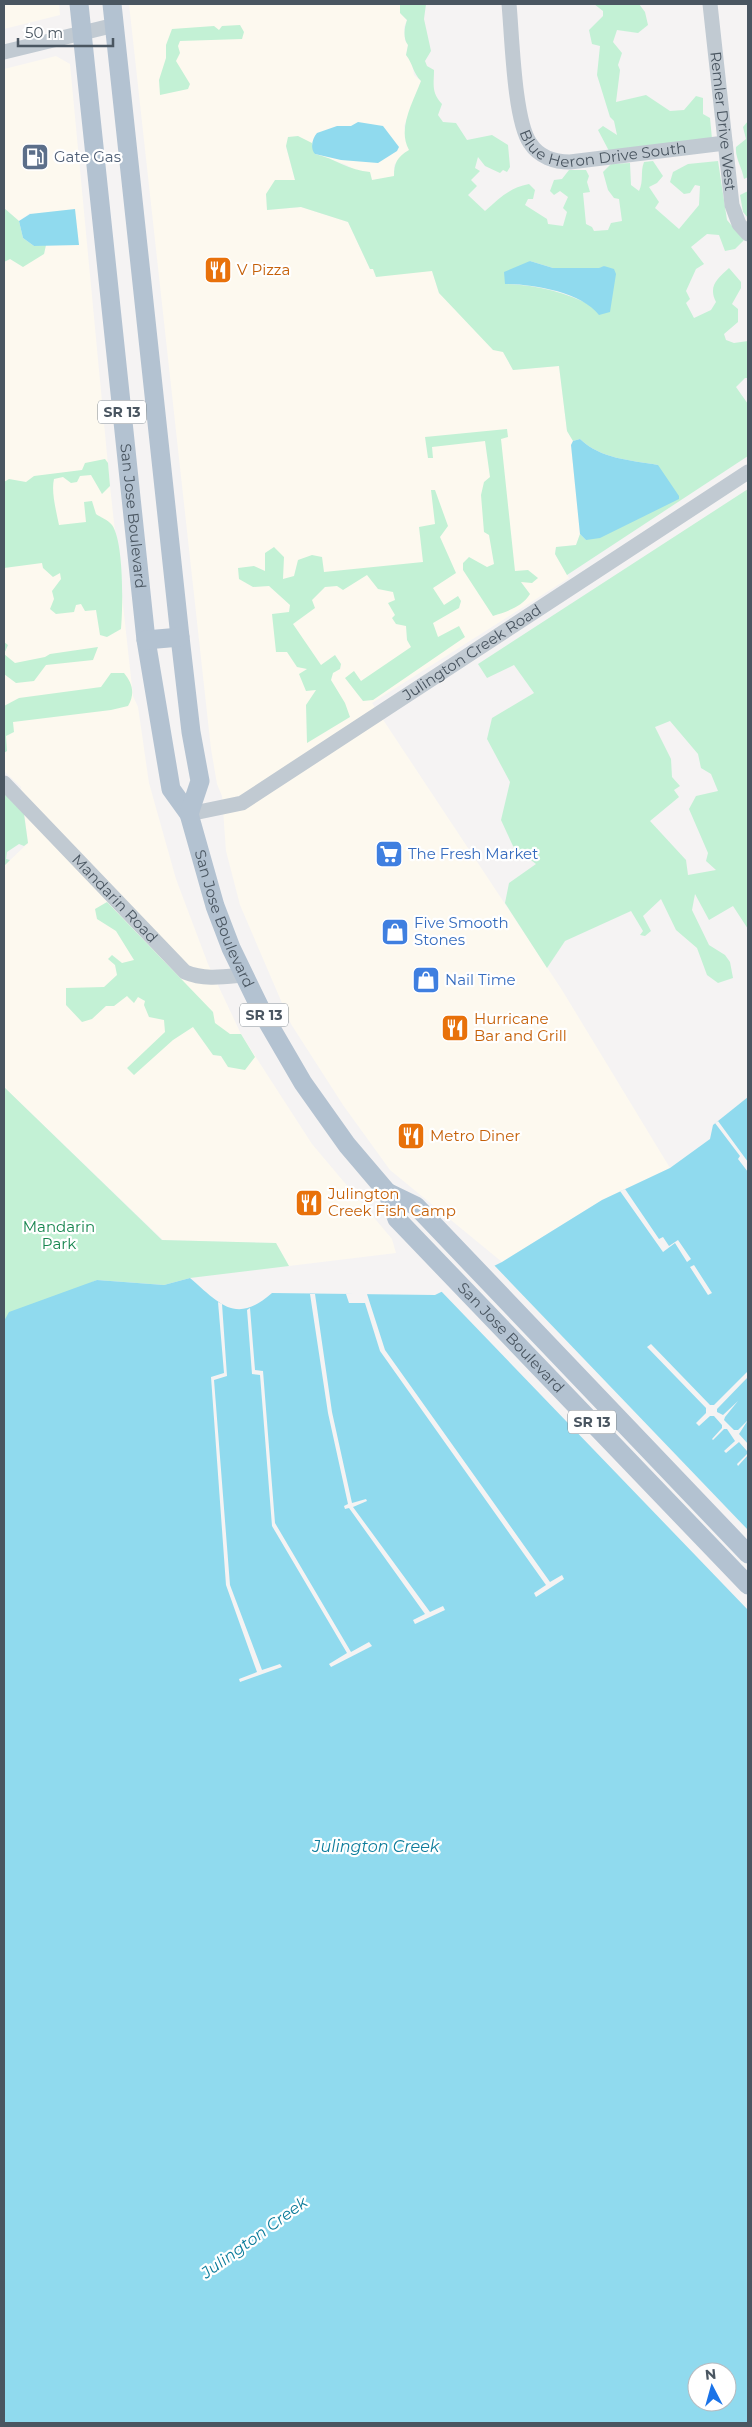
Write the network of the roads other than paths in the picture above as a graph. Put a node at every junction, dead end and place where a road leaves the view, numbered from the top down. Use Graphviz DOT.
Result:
graph roads {
  1 [pos="79,4"];
  2 [pos="112,4"];
  3 [pos="510,4"];
  4 [pos="710,4"];
  5 [pos="114,25"];
  6 [pos="82,33"];
  7 [pos="4,52"];
  8 [pos="725,143"];
  9 [pos="748,233"];
  10 [pos="142,285"];
  11 [pos="109,289"];
  12 [pos="748,472"];
  13 [pos="180,637"];
  14 [pos="146,640"];
  15 [pos="4,783"];
  16 [pos="189,814"];
  17 [pos="243,975"];
  18 [pos="387,1192"];
  19 [pos="748,1554"];
  20 [pos="748,1585"];
  1 -- 6 [label="main road, San Jose Boulevard / SR 13"];
  2 -- 5 [label="main road, SR 13"];
  3 -- 8 [label="street, Blue Heron Drive South"];
  4 -- 8 [label="street, Remler Drive West"];
  5 -- 6 [label="street"];
  5 -- 10 [label="main road, SR 13"];
  6 -- 7 [label="street"];
  6 -- 11 [label="main road, San Jose Boulevard / SR 13"];
  8 -- 9 [label="street, Remler Drive West"];
  10 -- 11 [label="main road"];
  10 -- 13 [label="main road, SR 13"];
  11 -- 14 [label="main road, San Jose Boulevard / SR 13"];
  12 -- 16 [label="street, Julington Creek Road"];
  13 -- 14 [label="main road"];
  13 -- 16 [label="main road, SR 13"];
  14 -- 16 [label="main road, San Jose Boulevard / SR 13"];
  15 -- 17 [label="street, Mandarin Road"];
  16 -- 17 [label="main road, San Jose Boulevard / SR 13"];
  17 -- 18 [label="main road, San Jose Boulevard / SR 13"];
  18 -- 19 [label="main road, San Jose Boulevard / SR 13"];
  18 -- 20 [label="main road, San Jose Boulevard / SR 13"];
}
